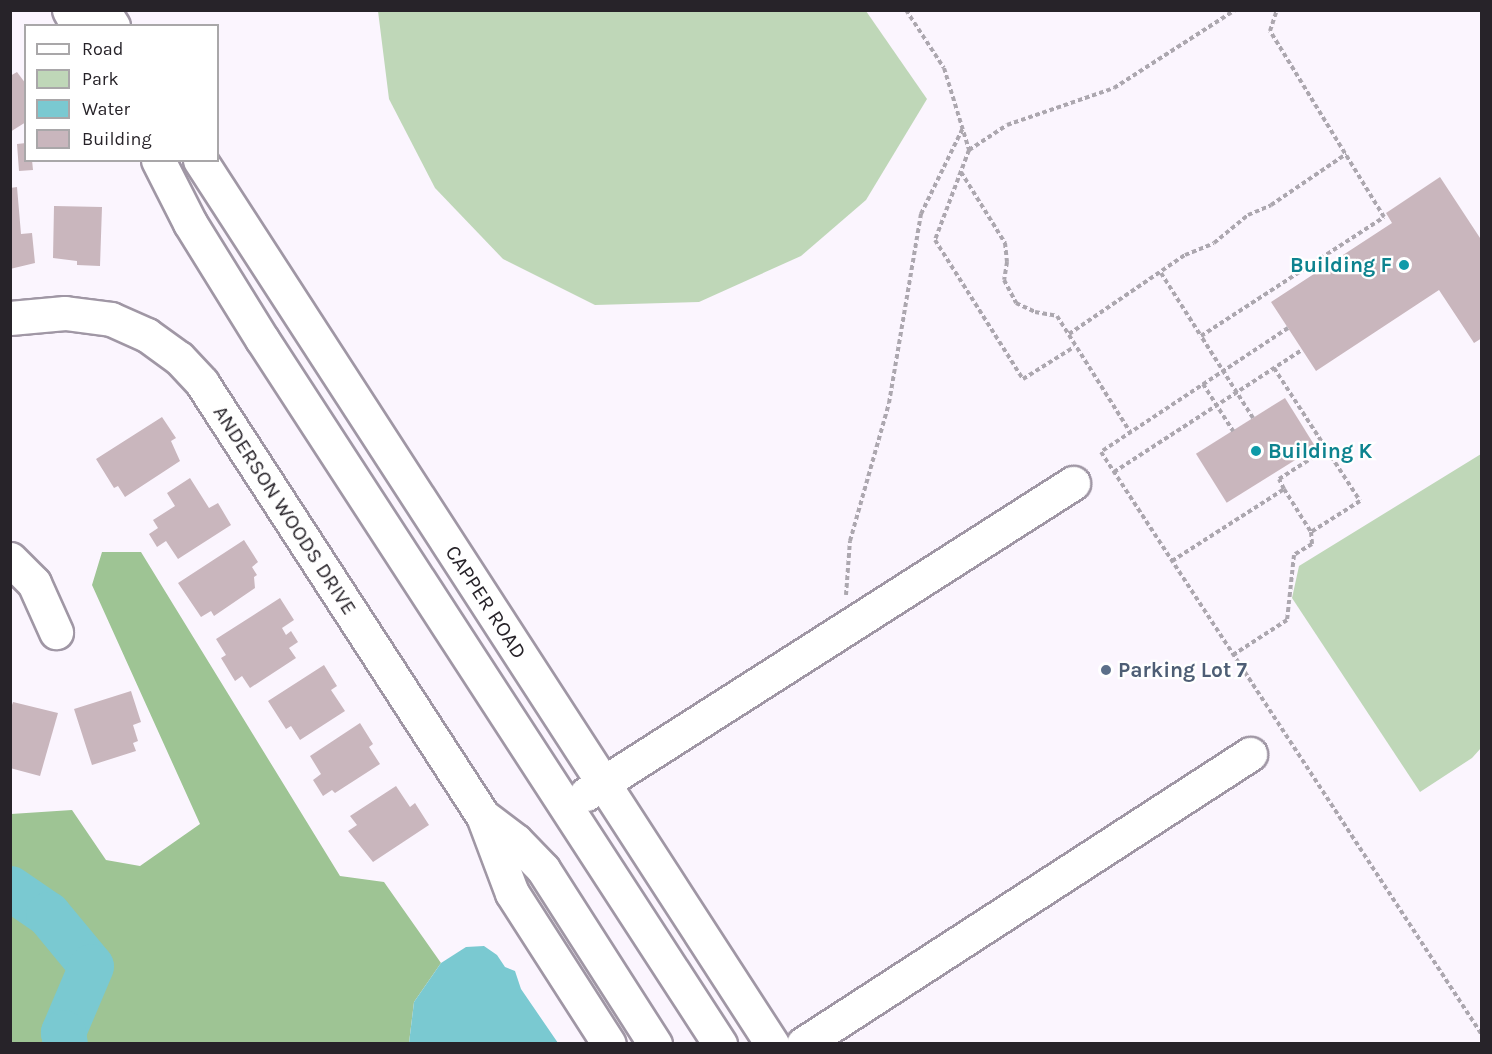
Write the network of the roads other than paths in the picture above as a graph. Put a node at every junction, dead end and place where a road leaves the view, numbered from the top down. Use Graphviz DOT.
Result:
graph roads {
  1 [pos="69,10"];
  2 [pos="103,10"];
  3 [pos="77,24"];
  4 [pos="111,24"];
  5 [pos="159,162"];
  6 [pos="201,162"];
  7 [pos="266,263"];
  8 [pos="228,286"];
  9 [pos="10,318"];
  10 [pos="1073,483"];
  11 [pos="10,559"];
  12 [pos="56,632"];
  13 [pos="1250,754"];
  14 [pos="604,783"];
  15 [pos="566,806"];
  16 [pos="483,816"];
  17 [pos="609,1044"];
  18 [pos="656,1044"];
  19 [pos="720,1044"];
  20 [pos="772,1044"];
  21 [pos="803,1044"];
  1 -- 3 [label="street"];
  2 -- 4 [label="street"];
  5 -- 8 [label="street"];
  6 -- 7 [label="street, CAPPER ROAD"];
  7 -- 8 [label="street"];
  7 -- 14 [label="street, CAPPER ROAD"];
  8 -- 15 [label="street"];
  9 -- 16 [label="street, ANDERSON WOODS DRIVE"];
  10 -- 14 [label="street"];
  11 -- 12 [label="street"];
  13 -- 21 [label="street"];
  14 -- 15 [label="street"];
  14 -- 20 [label="street, CAPPER ROAD"];
  15 -- 19 [label="street"];
  16 -- 17 [label="street, ANDERSON WOODS DRIVE"];
  16 -- 18 [label="street, ANDERSON WOODS DRIVE"];
}
